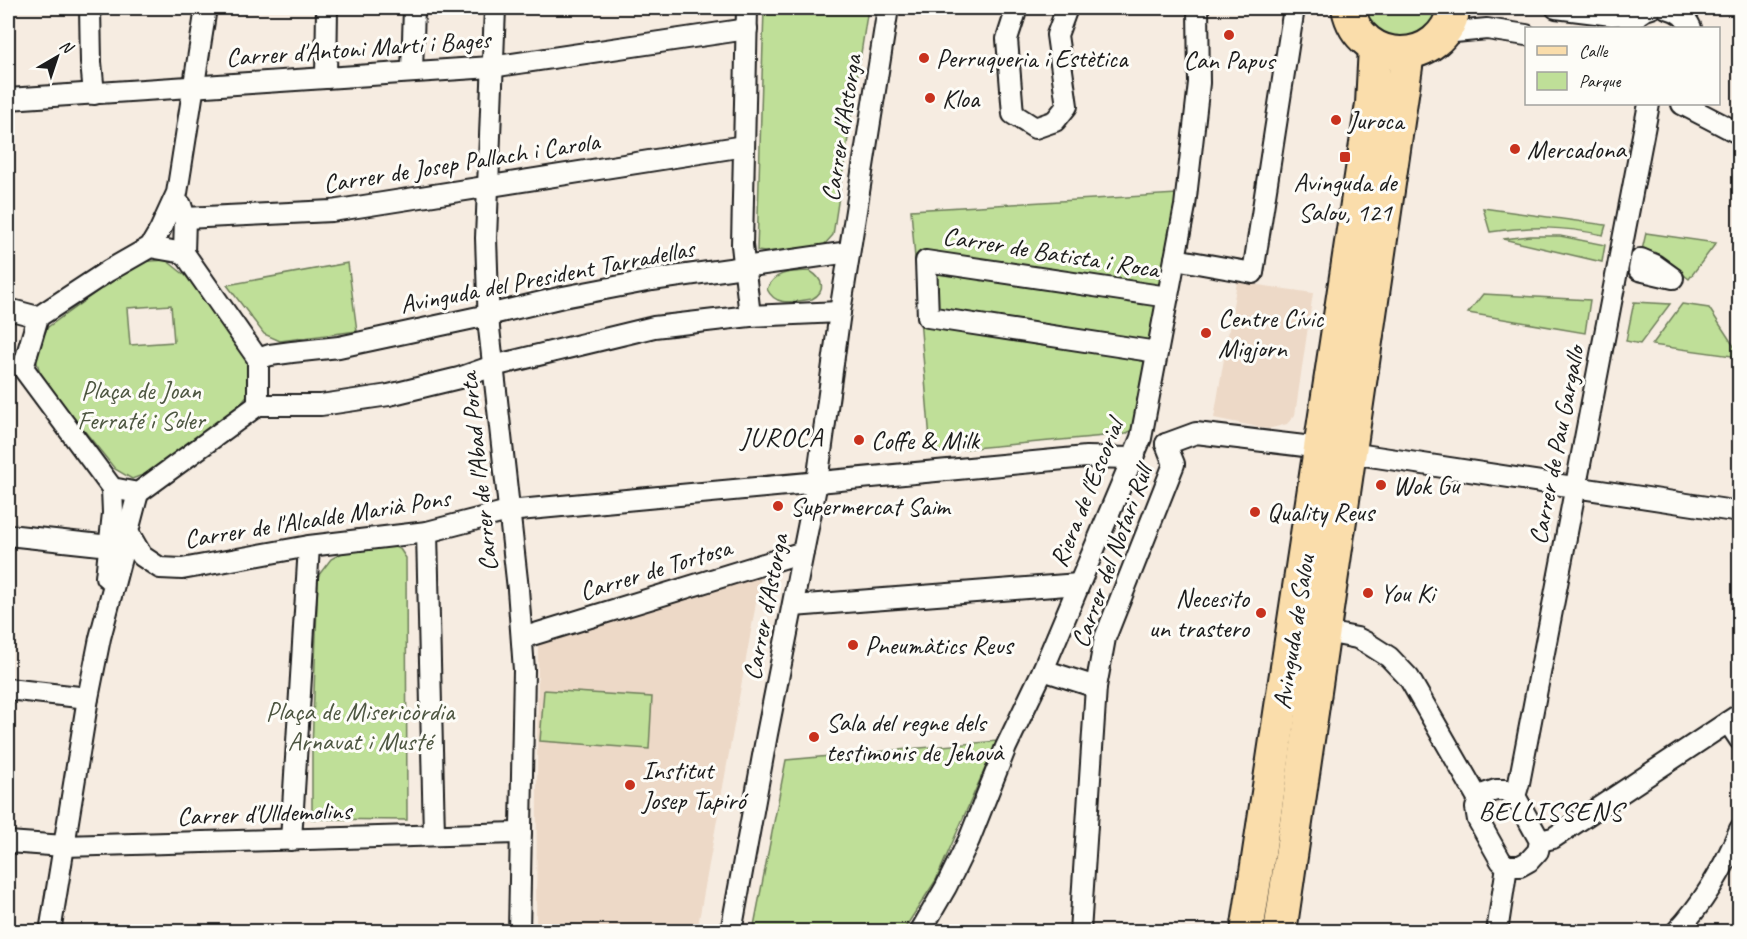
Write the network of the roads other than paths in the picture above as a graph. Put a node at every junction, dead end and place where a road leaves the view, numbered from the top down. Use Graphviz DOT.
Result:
graph roads {
  1 [pos="90,8"];
  2 [pos="206,8"];
  3 [pos="327,8"];
  4 [pos="414,8"];
  5 [pos="495,8"];
  6 [pos="747,8"];
  7 [pos="888,8"];
  8 [pos="1017,8"];
  9 [pos="1067,8"];
  10 [pos="1198,8"];
  11 [pos="1294,8"];
  12 [pos="1348,8"];
  13 [pos="1556,8"];
  14 [pos="1675,9"];
  15 [pos="1640,17"];
  16 [pos="1449,20"];
  17 [pos="1690,27"];
  18 [pos="747,29"];
  19 [pos="1525,35"];
  20 [pos="1375,47"];
  21 [pos="1408,53"];
  22 [pos="491,67"];
  23 [pos="412,71"];
  24 [pos="326,78"];
  25 [pos="193,87"];
  26 [pos="94,94"];
  27 [pos="8,99"];
  28 [pos="1649,105"];
  29 [pos="1684,105"];
  30 [pos="1740,134"];
  31 [pos="744,146"];
  32 [pos="488,186"];
  33 [pos="177,193"];
  34 [pos="184,218"];
  35 [pos="150,247"];
  36 [pos="849,252"];
  37 [pos="184,253"];
  38 [pos="1175,259"];
  39 [pos="744,266"];
  40 [pos="1168,297"];
  41 [pos="8,309"];
  42 [pos="840,312"];
  43 [pos="488,315"];
  44 [pos="750,316"];
  45 [pos="38,317"];
  46 [pos="1158,352"];
  47 [pos="258,359"];
  48 [pos="15,366"];
  49 [pos="493,366"];
  50 [pos="258,405"];
  51 [pos="1141,438"];
  52 [pos="1166,444"];
  53 [pos="1344,452"];
  54 [pos="1086,457"];
  55 [pos="1132,458"];
  56 [pos="817,482"];
  57 [pos="1575,487"];
  58 [pos="112,488"];
  59 [pos="1120,489"];
  60 [pos="138,493"];
  61 [pos="508,511"];
  62 [pos="1740,512"];
  63 [pos="128,532"];
  64 [pos="427,532"];
  65 [pos="8,535"];
  66 [pos="110,546"];
  67 [pos="309,546"];
  68 [pos="803,552"];
  69 [pos="1079,584"];
  70 [pos="793,606"];
  71 [pos="1336,634"];
  72 [pos="100,638"];
  73 [pos="522,638"];
  74 [pos="1042,670"];
  75 [pos="1096,687"];
  76 [pos="8,689"];
  77 [pos="88,698"];
  78 [pos="1734,718"];
  79 [pos="1740,740"];
  80 [pos="1515,795"];
  81 [pos="1479,800"];
  82 [pos="1740,829"];
  83 [pos="521,833"];
  84 [pos="434,835"];
  85 [pos="291,840"];
  86 [pos="1540,841"];
  87 [pos="8,842"];
  88 [pos="64,846"];
  89 [pos="1507,866"];
  90 [pos="50,932"];
  91 [pos="519,932"];
  92 [pos="731,932"];
  93 [pos="920,932"];
  94 [pos="1080,932"];
  95 [pos="1247,932"];
  96 [pos="1280,932"];
  97 [pos="1291,932"];
  98 [pos="1497,932"];
  99 [pos="1676,932"];
  1 -- 26 [label="street"];
  2 -- 25 [label="street"];
  3 -- 24 [label="street"];
  4 -- 23 [label="street"];
  5 -- 22 [label="street, Carrer de l'Abad Porta"];
  6 -- 18 [label="street"];
  7 -- 36 [label="street, Carrer d'Astorga"];
  8 -- 9 [label="street"];
  10 -- 38 [label="street, Riera de l'Escorial"];
  11 -- 38 [label="street"];
  12 -- 20 [label="main road"];
  13 -- 15 [label="street"];
  14 -- 17 [label="street"];
  16 -- 19 [label="street"];
  16 -- 21 [label="main road"];
  18 -- 22 [label="street, Carrer d'Antoni Martí i Bages"];
  18 -- 31 [label="street"];
  20 -- 21 [label="main road"];
  20 -- 53 [label="main road, Avinguda de Salou"];
  21 -- 53 [label="main road"];
  22 -- 23 [label="street, Carrer d'Antoni Martí i Bages"];
  22 -- 32 [label="street, Carrer de l'Abad Porta"];
  23 -- 24 [label="street, Carrer d'Antoni Martí i Bages"];
  24 -- 25 [label="street, Carrer d'Antoni Martí i Bages"];
  25 -- 26 [label="street, Carrer d'Antoni Martí i Bages"];
  25 -- 33 [label="street"];
  26 -- 27 [label="street, Carrer d'Antoni Martí i Bages"];
  28 -- 57 [label="street, Carrer de Pau Gargallo"];
  29 -- 30 [label="street"];
  31 -- 32 [label="street, Carrer de Josep Pallach i Carola"];
  31 -- 39 [label="street"];
  32 -- 34 [label="street, Carrer de Josep Pallach i Carola"];
  32 -- 43 [label="street, Carrer de l'Abad Porta"];
  33 -- 34 [label="street"];
  33 -- 35 [label="street"];
  34 -- 37 [label="street"];
  35 -- 37 [label="street"];
  35 -- 45 [label="street"];
  36 -- 39 [label="street, Avinguda del President Tarradellas"];
  36 -- 42 [label="street, Carrer d'Astorga"];
  37 -- 47 [label="street"];
  38 -- 40 [label="street, Riera de l'Escorial"];
  39 -- 43 [label="street, Avinguda del President Tarradellas"];
  39 -- 44 [label="street"];
  40 -- 46 [label="street, Riera de l'Escorial"];
  40 -- 46 [label="street, Carrer de Batista i Roca"];
  41 -- 45 [label="street"];
  42 -- 44 [label="street"];
  42 -- 56 [label="street, Carrer d'Astorga"];
  43 -- 47 [label="street, Avinguda del President Tarradellas"];
  43 -- 49 [label="street, Carrer de l'Abad Porta"];
  44 -- 49 [label="street"];
  45 -- 48 [label="street"];
  46 -- 51 [label="street, Riera de l'Escorial"];
  47 -- 50 [label="street"];
  48 -- 58 [label="street"];
  49 -- 50 [label="street"];
  49 -- 61 [label="street, Carrer de l'Abad Porta"];
  50 -- 60 [label="street"];
  51 -- 52 [label="street"];
  51 -- 55 [label="street, Riera de l'Escorial"];
  52 -- 53 [label="street"];
  52 -- 75 [label="street, Carrer del Notari Rull"];
  53 -- 57 [label="street"];
  53 -- 71 [label="street, Avinguda de Salou"];
  53 -- 95 [label="main road, Avinguda de Salou"];
  53 -- 96 [label="main road"];
  54 -- 55 [label="street, Carrer de l'Alcalde Marià Pons"];
  54 -- 56 [label="street, Carrer de l'Alcalde Marià Pons"];
  54 -- 59 [label="street"];
  55 -- 59 [label="street, Riera de l'Escorial"];
  56 -- 61 [label="street, Carrer de l'Alcalde Marià Pons"];
  56 -- 68 [label="street, Carrer d'Astorga"];
  57 -- 62 [label="street"];
  57 -- 80 [label="street, Carrer de Pau Gargallo"];
  58 -- 60 [label="street"];
  58 -- 66 [label="street"];
  59 -- 69 [label="street, Riera de l'Escorial"];
  60 -- 63 [label="street"];
  61 -- 64 [label="street, Carrer de l'Alcalde Marià Pons"];
  61 -- 73 [label="street, Carrer de l'Abad Porta"];
  63 -- 67 [label="street, Carrer de l'Alcalde Marià Pons"];
  63 -- 72 [label="street"];
  64 -- 67 [label="street, Carrer de l'Alcalde Marià Pons"];
  64 -- 84 [label="street"];
  65 -- 66 [label="street"];
  66 -- 72 [label="street"];
  67 -- 85 [label="street"];
  68 -- 70 [label="street, Carrer d'Astorga"];
  68 -- 73 [label="street, Carrer de Tortosa"];
  69 -- 70 [label="street"];
  69 -- 74 [label="street, Riera de l'Escorial"];
  70 -- 92 [label="street, Carrer d'Astorga"];
  71 -- 81 [label="street"];
  71 -- 97 [label="street, Avinguda de Salou"];
  72 -- 77 [label="street"];
  73 -- 83 [label="street, Carrer de l'Abad Porta"];
  74 -- 75 [label="street, Carrer del Notari Rull"];
  74 -- 93 [label="street, Riera de l'Escorial"];
  75 -- 94 [label="street, Carrer del Notari Rull"];
  76 -- 77 [label="street"];
  77 -- 88 [label="street"];
  78 -- 79 [label="street"];
  78 -- 86 [label="street"];
  80 -- 81 [label="street"];
  80 -- 86 [label="street"];
  81 -- 89 [label="street"];
  82 -- 99 [label="street"];
  83 -- 84 [label="street, Carrer d'Ulldemolins"];
  83 -- 91 [label="street, Carrer de l'Abad Porta"];
  84 -- 85 [label="street, Carrer d'Ulldemolins"];
  85 -- 88 [label="street, Carrer d'Ulldemolins"];
  86 -- 89 [label="street"];
  87 -- 88 [label="street, Carrer d'Ulldemolins"];
  88 -- 90 [label="street"];
  89 -- 98 [label="street"];
}
